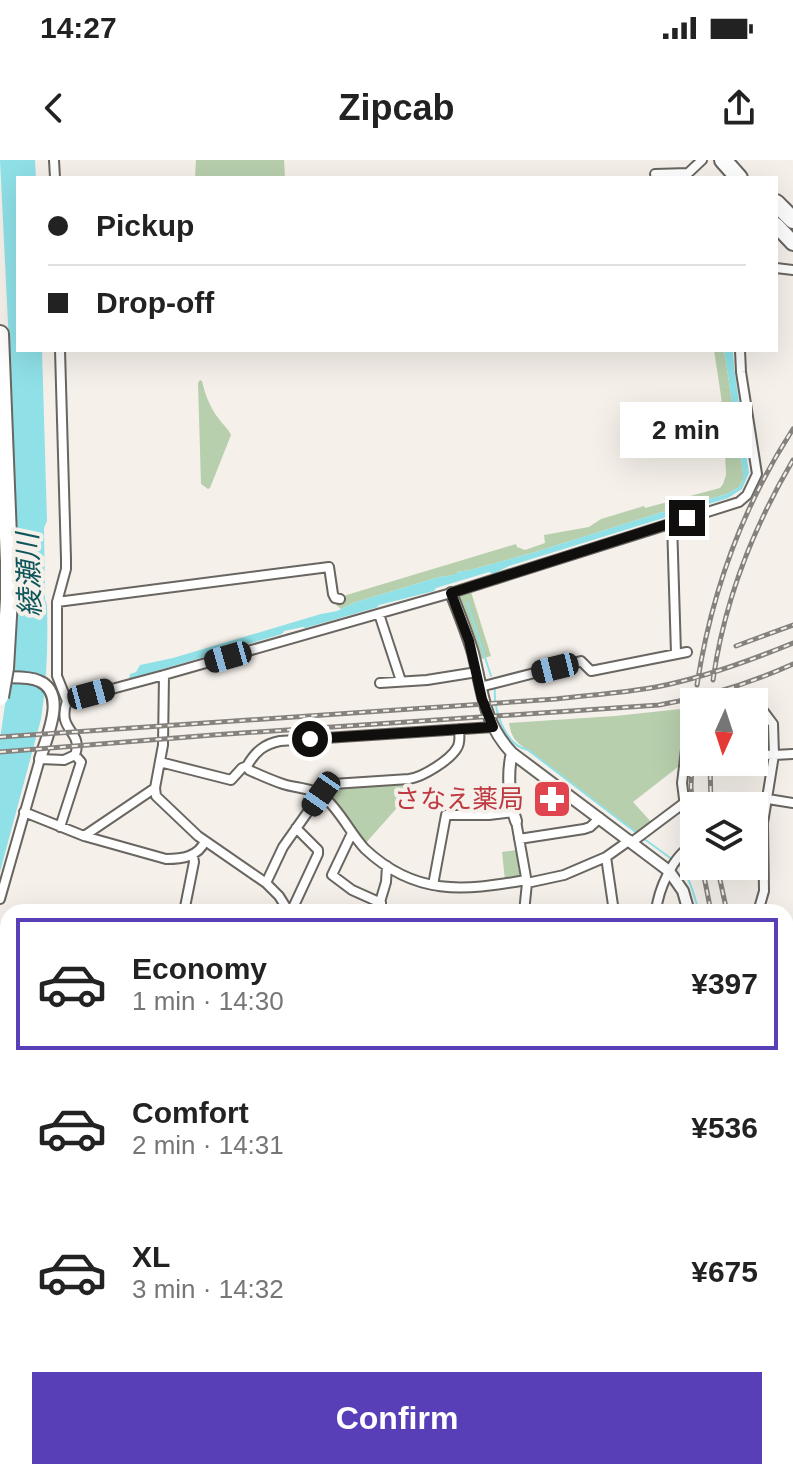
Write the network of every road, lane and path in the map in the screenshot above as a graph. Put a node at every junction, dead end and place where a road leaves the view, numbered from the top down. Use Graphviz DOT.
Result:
graph roads {
  1 [pos="702,160"];
  2 [pos="716,160"];
  3 [pos="726,160"];
  4 [pos="736,160"];
  5 [pos="655,174"];
  6 [pos="685,176"];
  7 [pos="730,176"];
  8 [pos="744,176"];
  9 [pos="750,176"];
  10 [pos="778,205"];
  11 [pos="778,212"];
  12 [pos="778,219"];
  13 [pos="793,220"];
  14 [pos="778,227"];
  15 [pos="793,227"];
  16 [pos="793,234"];
  17 [pos="793,243"];
  18 [pos="0,334"];
  19 [pos="60,352"];
  20 [pos="740,352"];
  21 [pos="672,522"];
  22 [pos="0,537"];
  23 [pos="451,593"];
  24 [pos="340,599"];
  25 [pos="57,602"];
  26 [pos="379,614"];
  27 [pos="687,652"];
  28 [pos="676,654"];
  29 [pos="0,659"];
  30 [pos="477,672"];
  31 [pos="164,675"];
  32 [pos="0,677"];
  33 [pos="401,681"];
  34 [pos="380,683"];
  35 [pos="480,687"];
  36 [pos="0,697"];
  37 [pos="67,701"];
  38 [pos="768,717"];
  39 [pos="493,727"];
  40 [pos="459,729"];
  41 [pos="512,753"];
  42 [pos="793,754"];
  43 [pos="75,755"];
  44 [pos="768,755"];
  45 [pos="774,755"];
  46 [pos="40,759"];
  47 [pos="160,762"];
  48 [pos="247,766"];
  49 [pos="155,788"];
  50 [pos="321,794"];
  51 [pos="768,800"];
  52 [pos="793,803"];
  53 [pos="680,806"];
  54 [pos="24,812"];
  55 [pos="515,816"];
  56 [pos="600,818"];
  57 [pos="60,827"];
  58 [pos="296,828"];
  59 [pos="352,833"];
  60 [pos="84,836"];
  61 [pos="519,839"];
  62 [pos="205,841"];
  63 [pos="631,841"];
  64 [pos="193,855"];
  65 [pos="606,857"];
  66 [pos="680,859"];
  67 [pos="387,866"];
  68 [pos="669,871"];
  69 [pos="764,880"];
  70 [pos="526,882"];
  71 [pos="266,883"];
  72 [pos="433,885"];
  73 [pos="0,899"];
  74 [pos="186,904"];
  75 [pos="284,904"];
  76 [pos="294,904"];
  77 [pos="373,904"];
  78 [pos="380,904"];
  79 [pos="525,904"];
  80 [pos="613,904"];
  81 [pos="657,904"];
  82 [pos="687,904"];
  83 [pos="760,904"];
  1 -- 6 [label="street"];
  2 -- 7 [label="main road"];
  3 -- 8 [label="main road"];
  4 -- 9 [label="highway"];
  5 -- 6 [label="street"];
  10 -- 13 [label="highway"];
  11 -- 15 [label="main road"];
  12 -- 16 [label="highway"];
  14 -- 17 [label="main road"];
  18 -- 36 [label="highway, bridge"];
  19 -- 25 [label="street"];
  20 -- 21 [label="street"];
  21 -- 23 [label="street"];
  21 -- 28 [label="street"];
  22 -- 29 [label="street"];
  23 -- 26 [label="street"];
  23 -- 30 [label="street"];
  24 -- 25 [label="street"];
  25 -- 37 [label="street"];
  26 -- 31 [label="street"];
  26 -- 33 [label="street"];
  27 -- 28 [label="street"];
  28 -- 35 [label="street"];
  30 -- 33 [label="street"];
  30 -- 35 [label="street"];
  31 -- 37 [label="street"];
  31 -- 47 [label="street"];
  32 -- 46 [label="street"];
  33 -- 34 [label="street"];
  35 -- 39 [label="street"];
  37 -- 43 [label="street"];
  38 -- 45 [label="street"];
  39 -- 40 [label="street"];
  39 -- 41 [label="street"];
  40 -- 48 [label="street"];
  40 -- 50 [label="street"];
  41 -- 55 [label="street"];
  41 -- 56 [label="street"];
  42 -- 45 [label="street"];
  43 -- 46 [label="street"];
  43 -- 57 [label="street"];
  44 -- 45 [label="street"];
  45 -- 51 [label="street"];
  46 -- 54 [label="street"];
  47 -- 48 [label="street"];
  47 -- 49 [label="street"];
  48 -- 50 [label="street"];
  49 -- 60 [label="street"];
  49 -- 62 [label="street"];
  50 -- 58 [label="street"];
  50 -- 59 [label="street"];
  51 -- 52 [label="street"];
  53 -- 63 [label="street"];
  54 -- 57 [label="street"];
  54 -- 73 [label="street"];
  55 -- 61 [label="street"];
  55 -- 72 [label="street"];
  56 -- 61 [label="street"];
  56 -- 63 [label="street"];
  57 -- 60 [label="street"];
  58 -- 71 [label="street"];
  58 -- 76 [label="street"];
  59 -- 67 [label="street"];
  59 -- 77 [label="street"];
  60 -- 64 [label="street"];
  61 -- 70 [label="street"];
  62 -- 64 [label="street"];
  62 -- 71 [label="street"];
  63 -- 65 [label="street"];
  63 -- 68 [label="street"];
  64 -- 74 [label="street"];
  65 -- 70 [label="street"];
  65 -- 80 [label="street"];
  66 -- 68 [label="street"];
  67 -- 72 [label="street"];
  67 -- 78 [label="street"];
  68 -- 81 [label="street"];
  68 -- 82 [label="street"];
  69 -- 83 [label="street"];
  70 -- 72 [label="street"];
  70 -- 79 [label="street"];
  71 -- 75 [label="street"];
}
